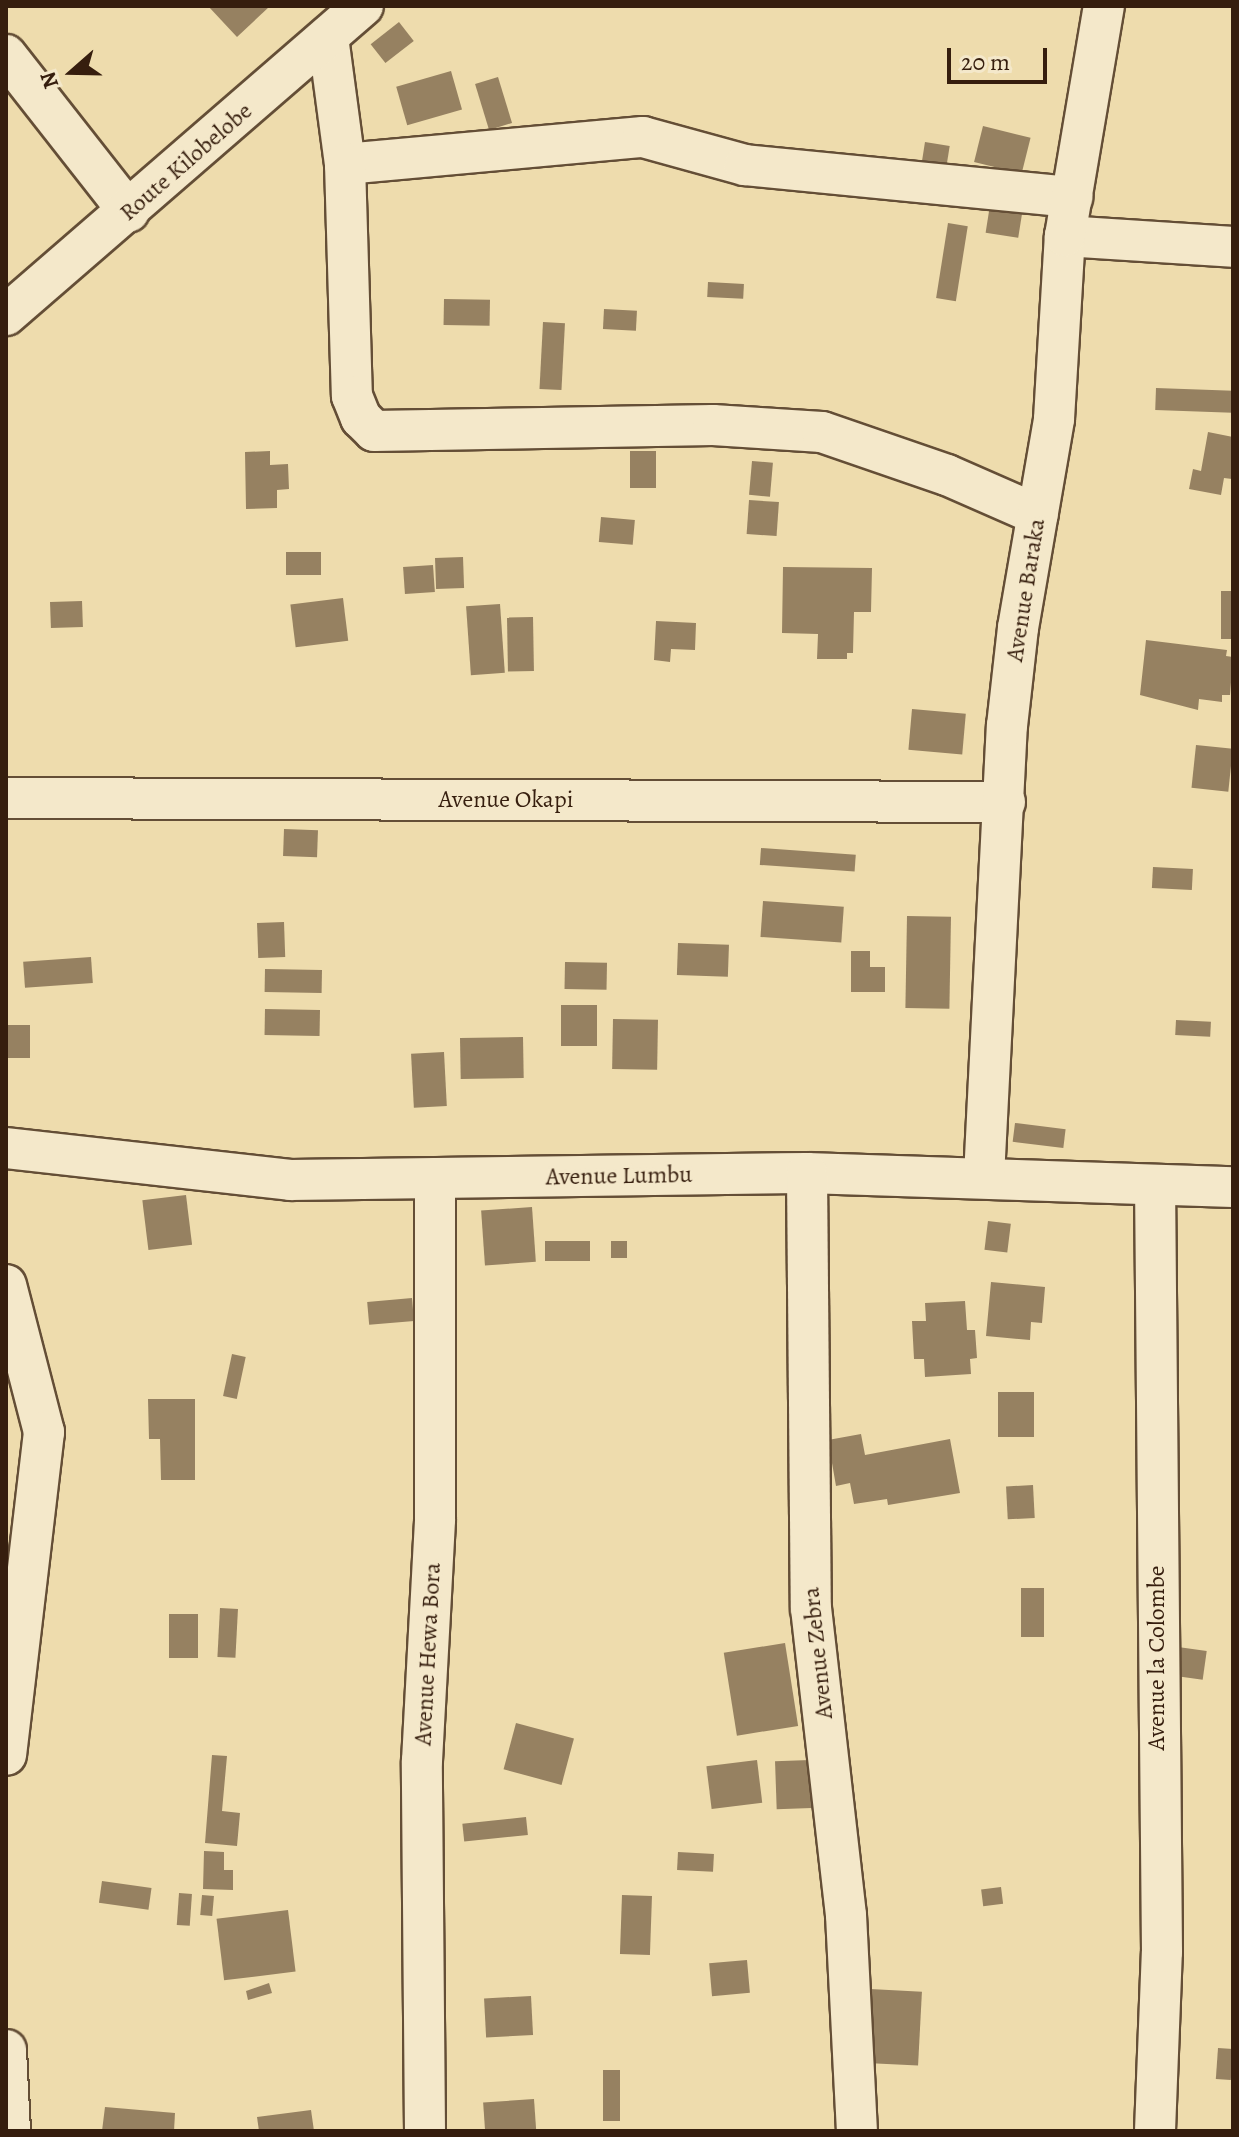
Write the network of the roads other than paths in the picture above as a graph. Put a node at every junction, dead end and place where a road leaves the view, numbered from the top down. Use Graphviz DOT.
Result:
graph roads {
  1 [pos="363,6"];
  2 [pos="1104,6"];
  3 [pos="328,37"];
  4 [pos="6,55"];
  5 [pos="345,164"];
  6 [pos="1072,197"];
  7 [pos="129,212"];
  8 [pos="1065,236"];
  9 [pos="1233,247"];
  10 [pos="6,315"];
  11 [pos="1038,515"];
  12 [pos="6,798"];
  13 [pos="1005,802"];
  14 [pos="6,1148"];
  15 [pos="807,1173"];
  16 [pos="984,1177"];
  17 [pos="435,1178"];
  18 [pos="1155,1185"];
  19 [pos="1233,1187"];
  20 [pos="6,1285"];
  21 [pos="6,1755"];
  22 [pos="6,2050"];
  23 [pos="10,2131"];
  24 [pos="425,2131"];
  25 [pos="857,2131"];
  26 [pos="1155,2131"];
  1 -- 3 [label="street, Route Kilobelobe"];
  2 -- 6 [label="street, Avenue Baraka"];
  3 -- 5 [label="street"];
  3 -- 7 [label="street, Route Kilobelobe"];
  4 -- 7 [label="street"];
  5 -- 6 [label="street"];
  5 -- 11 [label="street"];
  6 -- 8 [label="street, Avenue Baraka"];
  7 -- 10 [label="street, Route Kilobelobe"];
  8 -- 9 [label="street"];
  8 -- 11 [label="street, Avenue Baraka"];
  11 -- 13 [label="street, Avenue Baraka"];
  12 -- 13 [label="street, Avenue Okapi"];
  13 -- 16 [label="street, Avenue Baraka"];
  14 -- 17 [label="street, Avenue Lumbu"];
  15 -- 16 [label="street, Avenue Lumbu"];
  15 -- 17 [label="street, Avenue Lumbu"];
  15 -- 25 [label="street, Avenue Zebra"];
  16 -- 18 [label="street, Avenue Lumbu"];
  17 -- 24 [label="street, Avenue Hewa Bora"];
  18 -- 19 [label="street, Avenue Lumbu"];
  18 -- 26 [label="street, Avenue la Colombe"];
  20 -- 21 [label="street"];
  22 -- 23 [label="street"];
}
